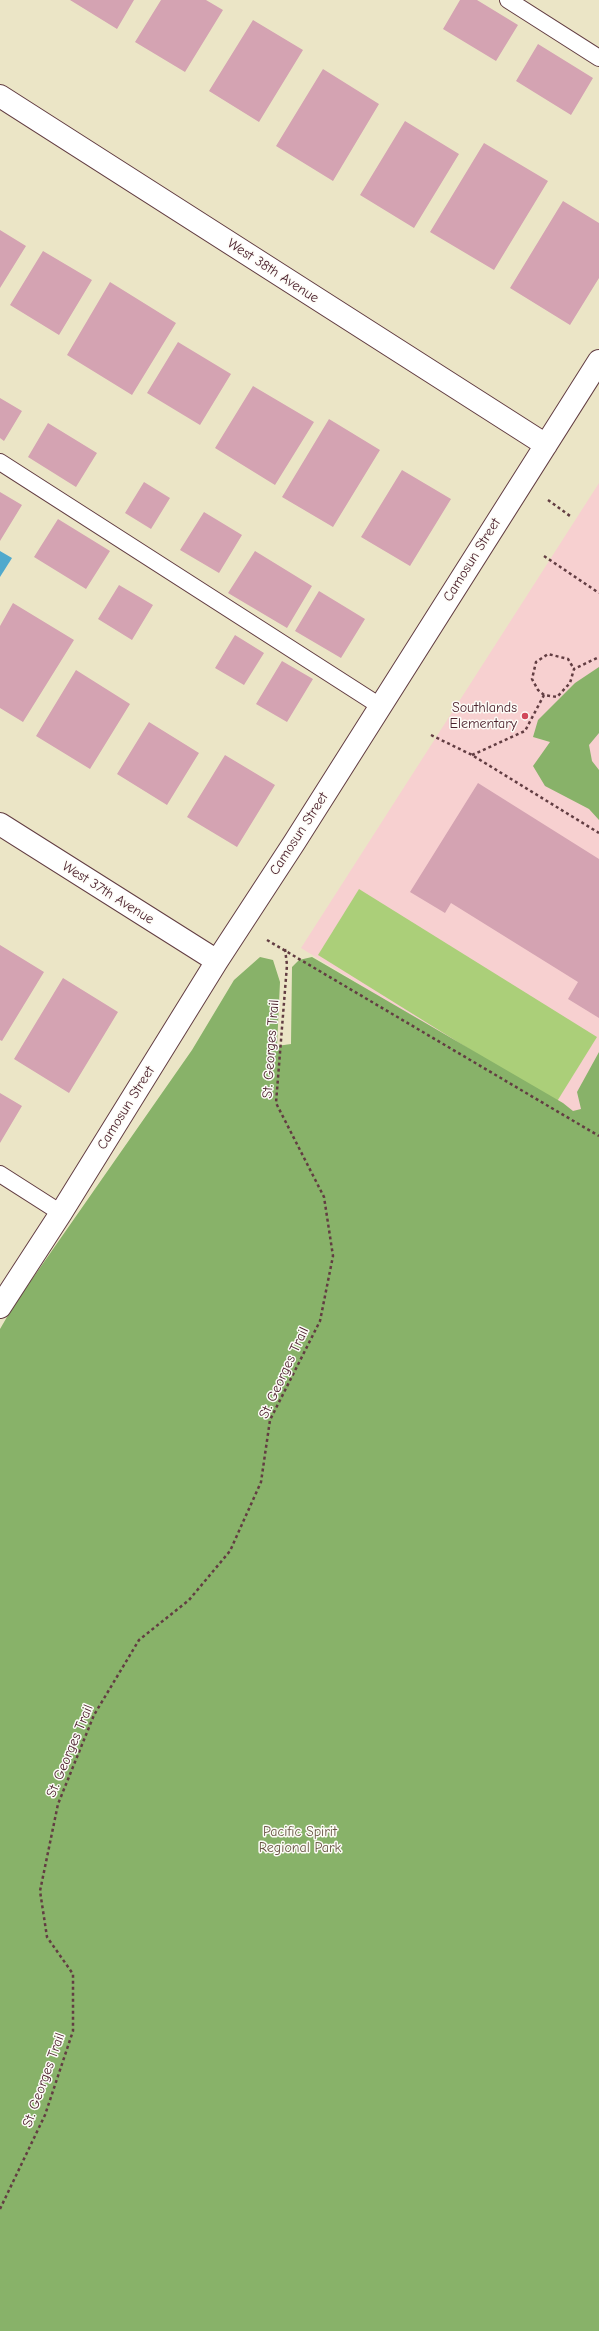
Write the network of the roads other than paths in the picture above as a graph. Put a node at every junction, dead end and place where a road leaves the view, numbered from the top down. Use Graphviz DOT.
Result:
graph roads {
  1 [pos="508,0"];
  2 [pos="599,58"];
  3 [pos="0,96"];
  4 [pos="599,361"];
  5 [pos="546,445"];
  6 [pos="0,462"];
  7 [pos="380,706"];
  8 [pos="0,824"];
  9 [pos="217,961"];
  10 [pos="0,1174"];
  11 [pos="61,1213"];
  12 [pos="0,1307"];
  1 -- 2 [label="lane"];
  3 -- 5 [label="street, West 38th Avenue"];
  4 -- 5 [label="street, Camosun Street"];
  5 -- 7 [label="street, Camosun Street"];
  6 -- 7 [label="lane"];
  7 -- 9 [label="street, Camosun Street"];
  8 -- 9 [label="street, West 37th Avenue"];
  9 -- 11 [label="street, Camosun Street"];
  10 -- 11 [label="lane"];
  11 -- 12 [label="street, Camosun Street"];
}
